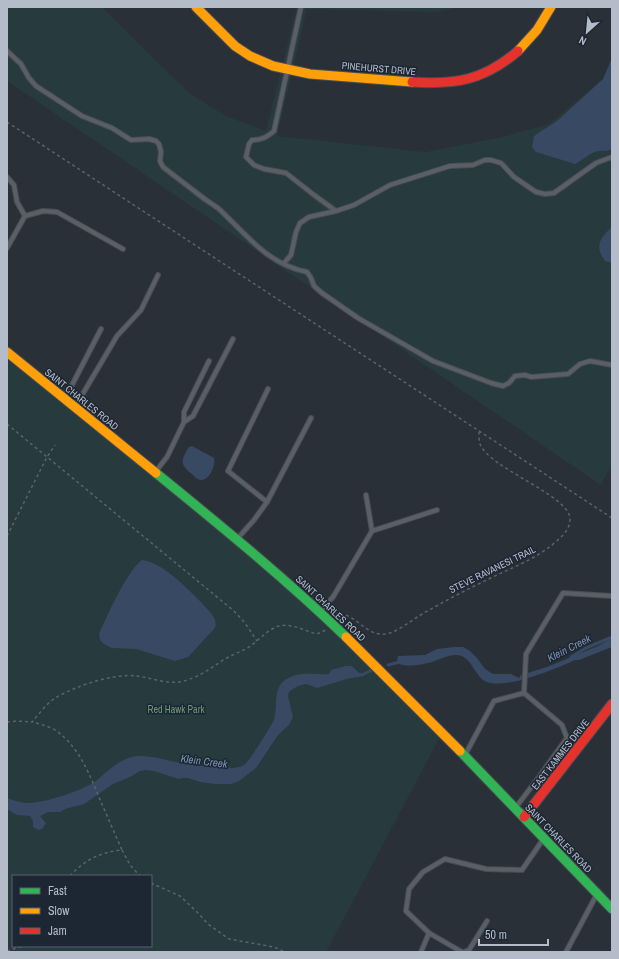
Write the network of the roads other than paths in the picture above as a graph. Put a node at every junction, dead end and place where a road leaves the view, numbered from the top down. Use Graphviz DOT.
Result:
graph roads {
  1 [pos="196,7"];
  2 [pos="301,7"];
  3 [pos="552,7"];
  4 [pos="7,51"];
  5 [pos="288,70"];
  6 [pos="612,157"];
  7 [pos="7,177"];
  8 [pos="336,211"];
  9 [pos="25,216"];
  10 [pos="7,248"];
  11 [pos="124,249"];
  12 [pos="284,264"];
  13 [pos="158,275"];
  14 [pos="101,329"];
  15 [pos="233,339"];
  16 [pos="7,352"];
  17 [pos="209,362"];
  18 [pos="612,366"];
  19 [pos="268,389"];
  20 [pos="62,397"];
  21 [pos="75,407"];
  22 [pos="311,418"];
  23 [pos="184,422"];
  24 [pos="154,472"];
  25 [pos="366,495"];
  26 [pos="267,502"];
  27 [pos="437,510"];
  28 [pos="372,531"];
  29 [pos="237,539"];
  30 [pos="612,596"];
  31 [pos="319,611"];
  32 [pos="524,693"];
  33 [pos="612,704"];
  34 [pos="465,756"];
  35 [pos="515,809"];
  36 [pos="524,817"];
  37 [pos="544,838"];
  38 [pos="598,894"];
  39 [pos="612,909"];
  40 [pos="487,921"];
  41 [pos="429,933"];
  42 [pos="421,952"];
  43 [pos="463,952"];
  44 [pos="566,952"];
  1 -- 5 [label="street, PINEHURST DRIVE"];
  2 -- 5 [label="lane"];
  3 -- 5 [label="street, PINEHURST DRIVE"];
  4 -- 12 [label="lane"];
  5 -- 8 [label="lane"];
  6 -- 8 [label="lane"];
  7 -- 9 [label="lane"];
  8 -- 12 [label="lane"];
  9 -- 10 [label="lane"];
  9 -- 11 [label="lane"];
  12 -- 18 [label="lane"];
  13 -- 21 [label="lane"];
  14 -- 20 [label="lane"];
  15 -- 23 [label="lane"];
  16 -- 20 [label="street, SAINT CHARLES ROAD"];
  17 -- 23 [label="lane"];
  19 -- 26 [label="lane"];
  20 -- 21 [label="street, SAINT CHARLES ROAD"];
  21 -- 24 [label="street, SAINT CHARLES ROAD"];
  22 -- 26 [label="lane"];
  23 -- 24 [label="lane"];
  24 -- 29 [label="street, SAINT CHARLES ROAD"];
  25 -- 28 [label="lane"];
  26 -- 29 [label="lane"];
  27 -- 28 [label="lane"];
  28 -- 31 [label="lane"];
  29 -- 31 [label="street, SAINT CHARLES ROAD"];
  30 -- 32 [label="lane"];
  31 -- 34 [label="street, SAINT CHARLES ROAD"];
  32 -- 34 [label="lane"];
  32 -- 35 [label="lane"];
  33 -- 36 [label="street, EAST KAMMES DRIVE"];
  34 -- 35 [label="street, SAINT CHARLES ROAD"];
  35 -- 36 [label="street, SAINT CHARLES ROAD"];
  36 -- 37 [label="street, SAINT CHARLES ROAD"];
  37 -- 38 [label="street, SAINT CHARLES ROAD"];
  37 -- 41 [label="lane"];
  38 -- 39 [label="street, SAINT CHARLES ROAD"];
  38 -- 44 [label="lane"];
  40 -- 43 [label="lane"];
  41 -- 42 [label="lane"];
  41 -- 43 [label="lane"];
}
